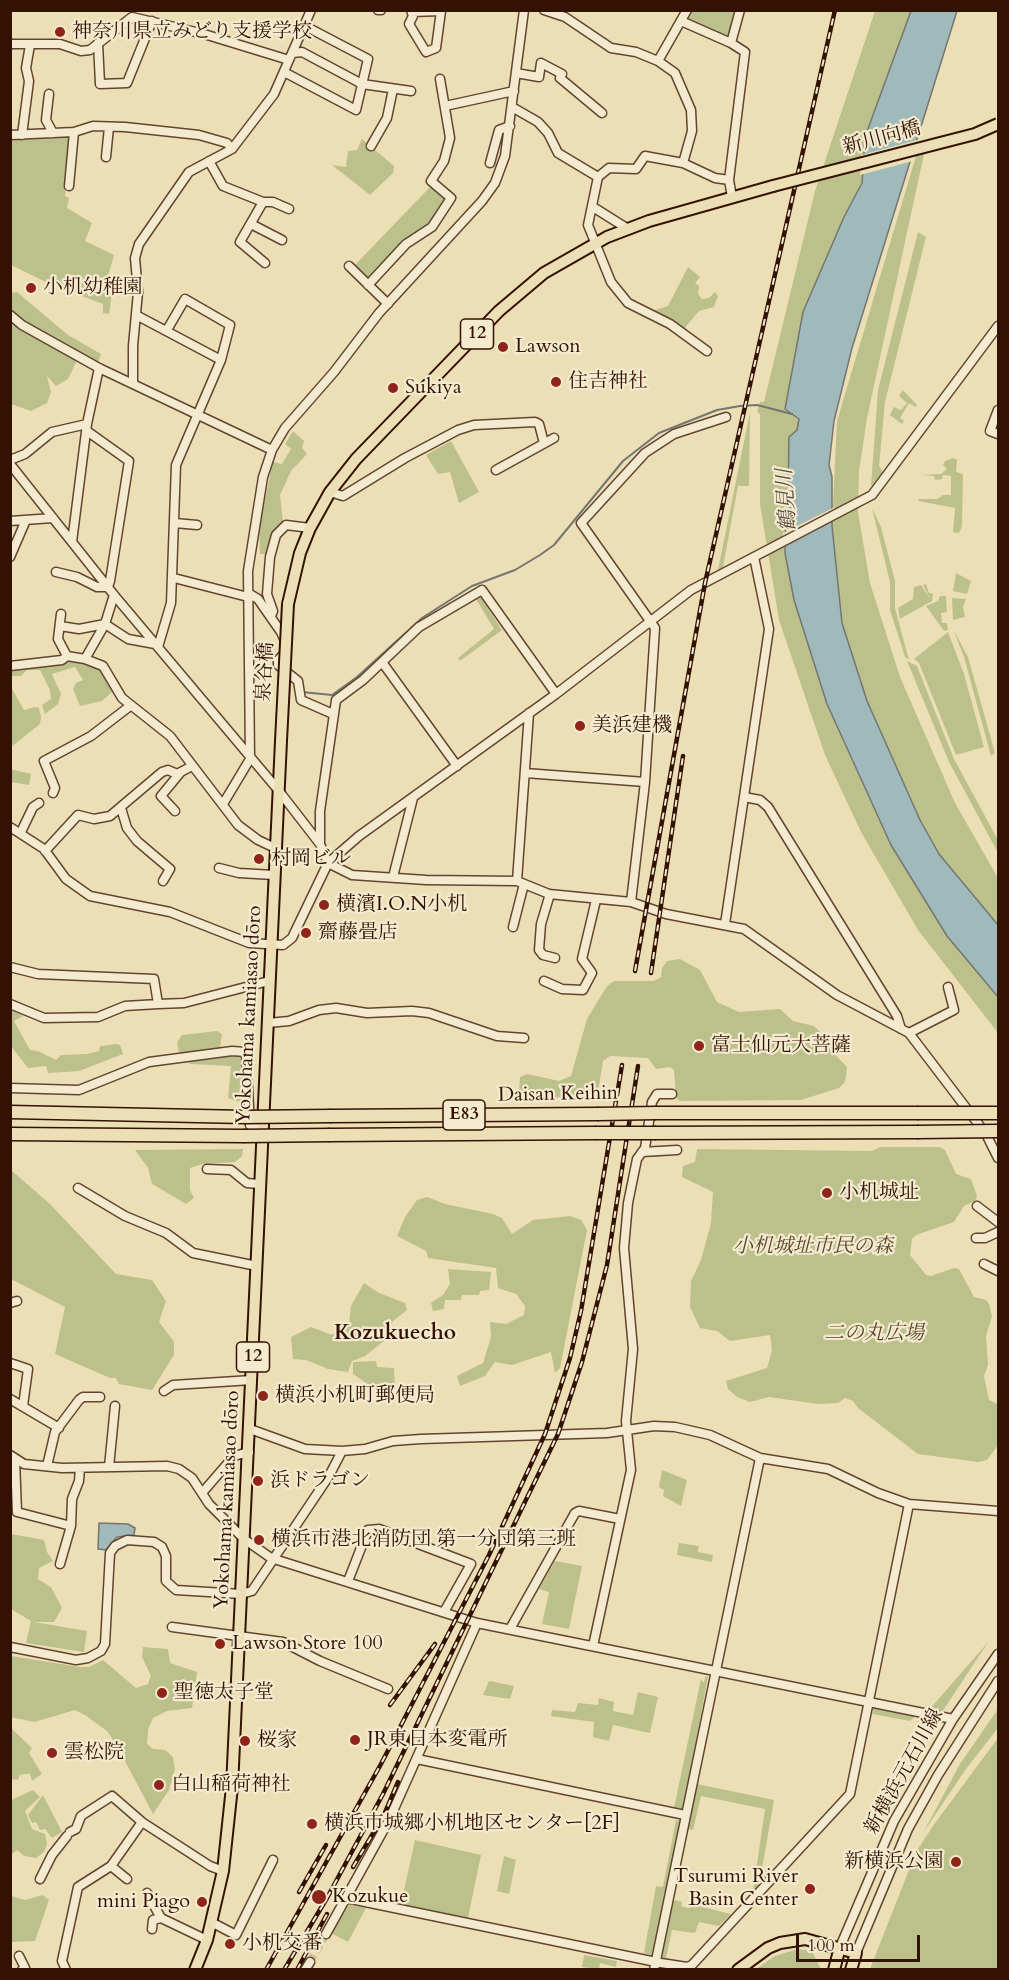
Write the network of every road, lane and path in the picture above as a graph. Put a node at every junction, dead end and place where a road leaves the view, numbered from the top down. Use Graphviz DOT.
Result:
graph roads {
  1 [pos="311,10"];
  2 [pos="524,10"];
  3 [pos="544,10"];
  4 [pos="687,10"];
  5 [pos="740,10"];
  6 [pos="411,11"];
  7 [pos="152,21"];
  8 [pos="681,21"];
  9 [pos="305,26"];
  10 [pos="98,43"];
  11 [pos="731,43"];
  12 [pos="10,44"];
  13 [pos="30,45"];
  14 [pos="291,57"];
  15 [pos="658,61"];
  16 [pos="284,72"];
  17 [pos="516,73"];
  18 [pos="440,79"];
  19 [pos="362,84"];
  20 [pos="393,89"];
  21 [pos="411,91"];
  22 [pos="514,91"];
  23 [pos="49,94"];
  24 [pos="445,106"];
  25 [pos="513,107"];
  26 [pos="602,113"];
  27 [pos="999,124"];
  28 [pos="510,126"];
  29 [pos="109,127"];
  30 [pos="74,132"];
  31 [pos="53,133"];
  32 [pos="10,135"];
  33 [pos="22,135"];
  34 [pos="371,146"];
  35 [pos="232,149"];
  36 [pos="106,157"];
  37 [pos="209,161"];
  38 [pos="490,162"];
  39 [pos="683,163"];
  40 [pos="598,177"];
  41 [pos="729,180"];
  42 [pos="69,186"];
  43 [pos="732,197"];
  44 [pos="263,202"];
  45 [pos="593,207"];
  46 [pos="290,209"];
  47 [pos="251,224"];
  48 [pos="628,229"];
  49 [pos="282,240"];
  50 [pos="594,243"];
  51 [pos="265,263"];
  52 [pos="349,266"];
  53 [pos="368,285"];
  54 [pos="388,304"];
  55 [pos="10,315"];
  56 [pos="136,315"];
  57 [pos="999,326"];
  58 [pos="166,330"];
  59 [pos="707,351"];
  60 [pos="221,360"];
  61 [pos="99,368"];
  62 [pos="133,383"];
  63 [pos="999,410"];
  64 [pos="198,417"];
  65 [pos="726,417"];
  66 [pos="87,427"];
  67 [pos="999,434"];
  68 [pos="555,438"];
  69 [pos="544,443"];
  70 [pos="272,450"];
  71 [pos="10,462"];
  72 [pos="496,471"];
  73 [pos="330,492"];
  74 [pos="53,518"];
  75 [pos="26,520"];
  76 [pos="10,521"];
  77 [pos="175,524"];
  78 [pos="197,525"];
  79 [pos="310,528"];
  80 [pos="72,542"];
  81 [pos="757,555"];
  82 [pos="10,557"];
  83 [pos="56,572"];
  84 [pos="174,578"];
  85 [pos="108,586"];
  86 [pos="114,595"];
  87 [pos="248,595"];
  88 [pos="61,614"];
  89 [pos="271,618"];
  90 [pos="652,621"];
  91 [pos="105,624"];
  92 [pos="60,626"];
  93 [pos="156,645"];
  94 [pos="67,656"];
  95 [pos="85,659"];
  96 [pos="382,662"];
  97 [pos="10,666"];
  98 [pos="556,694"];
  99 [pos="130,706"];
  100 [pos="529,713"];
  101 [pos="333,714"];
  102 [pos="281,741"];
  103 [pos="250,759"];
  104 [pos="192,766"];
  105 [pos="457,766"];
  106 [pos="180,773"];
  107 [pos="525,773"];
  108 [pos="645,782"];
  109 [pos="279,791"];
  110 [pos="53,793"];
  111 [pos="744,797"];
  112 [pos="413,798"];
  113 [pos="39,803"];
  114 [pos="223,804"];
  115 [pos="121,807"];
  116 [pos="175,810"];
  117 [pos="10,827"];
  118 [pos="21,832"];
  119 [pos="320,844"];
  120 [pos="275,848"];
  121 [pos="45,851"];
  122 [pos="328,863"];
  123 [pos="219,868"];
  124 [pos="274,875"];
  125 [pos="393,876"];
  126 [pos="163,881"];
  127 [pos="520,883"];
  128 [pos="550,894"];
  129 [pos="596,900"];
  130 [pos="631,902"];
  131 [pos="725,924"];
  132 [pos="513,927"];
  133 [pos="271,945"];
  134 [pos="555,958"];
  135 [pos="10,967"];
  136 [pos="269,981"];
  137 [pos="544,981"];
  138 [pos="948,987"];
  139 [pos="10,1004"];
  140 [pos="158,1004"];
  141 [pos="268,1023"];
  142 [pos="905,1031"];
  143 [pos="524,1038"];
  144 [pos="10,1088"];
  145 [pos="672,1094"];
  146 [pos="10,1113"];
  147 [pos="999,1113"];
  148 [pos="263,1125"];
  149 [pos="999,1131"];
  150 [pos="10,1134"];
  151 [pos="677,1150"];
  152 [pos="642,1152"];
  153 [pos="999,1158"];
  154 [pos="207,1169"];
  155 [pos="259,1184"];
  156 [pos="78,1188"];
  157 [pos="977,1206"];
  158 [pos="999,1222"];
  159 [pos="999,1232"];
  160 [pos="976,1238"];
  161 [pos="984,1264"];
  162 [pos="257,1266"];
  163 [pos="999,1271"];
  164 [pos="10,1363"];
  165 [pos="252,1380"];
  166 [pos="164,1391"];
  167 [pos="100,1397"];
  168 [pos="10,1399"];
  169 [pos="23,1406"];
  170 [pos="115,1406"];
  171 [pos="59,1428"];
  172 [pos="250,1429"];
  173 [pos="627,1430"];
  174 [pos="342,1451"];
  175 [pos="249,1452"];
  176 [pos="13,1457"];
  177 [pos="760,1458"];
  178 [pos="47,1466"];
  179 [pos="109,1467"];
  180 [pos="80,1468"];
  181 [pos="202,1493"];
  182 [pos="999,1502"];
  183 [pos="909,1504"];
  184 [pos="995,1510"];
  185 [pos="620,1519"];
  186 [pos="71,1526"];
  187 [pos="244,1539"];
  188 [pos="271,1558"];
  189 [pos="60,1564"];
  190 [pos="348,1581"];
  191 [pos="241,1594"];
  192 [pos="444,1612"];
  193 [pos="477,1623"];
  194 [pos="172,1628"];
  195 [pos="510,1629"];
  196 [pos="240,1636"];
  197 [pos="593,1646"];
  198 [pos="10,1647"];
  199 [pos="999,1654"];
  200 [pos="716,1670"];
  201 [pos="999,1681"];
  202 [pos="388,1689"];
  203 [pos="869,1702"];
  204 [pos="953,1719"];
  205 [pos="417,1759"];
  206 [pos="685,1815"];
  207 [pos="142,1822"];
  208 [pos="273,1860"];
  209 [pos="111,1866"];
  210 [pos="223,1871"];
  211 [pos="39,1879"];
  212 [pos="127,1879"];
  213 [pos="147,1893"];
  214 [pos="346,1898"];
  215 [pos="160,1918"];
  216 [pos="211,1922"];
  217 [pos="152,1929"];
  218 [pos="326,1934"];
  219 [pos="207,1940"];
  220 [pos="840,1947"];
  221 [pos="856,1953"];
  222 [pos="19,1956"];
  223 [pos="655,1965"];
  224 [pos="22,1970"];
  225 [pos="66,1970"];
  226 [pos="195,1970"];
  227 [pos="738,1970"];
  228 [pos="834,1970"];
  229 [pos="851,1970"];
  1 -- 9 [label="street"];
  2 -- 17 [label="street"];
  3 -- 15 [label="street"];
  4 -- 8 [label="street"];
  5 -- 11 [label="street"];
  6 -- 6 [label="street"];
  7 -- 10 [label="street"];
  7 -- 10 [label="street"];
  7 -- 14 [label="street"];
  8 -- 11 [label="street"];
  8 -- 15 [label="street"];
  9 -- 14 [label="street"];
  9 -- 19 [label="street"];
  10 -- 13 [label="street"];
  11 -- 41 [label="street"];
  12 -- 13 [label="street"];
  13 -- 33 [label="street"];
  14 -- 16 [label="street"];
  14 -- 19 [label="street"];
  15 -- 39 [label="street"];
  16 -- 19 [label="street"];
  16 -- 35 [label="street"];
  17 -- 22 [label="street"];
  17 -- 26 [label="street"];
  18 -- 24 [label="street"];
  19 -- 20 [label="street"];
  20 -- 21 [label="street"];
  20 -- 34 [label="street"];
  22 -- 24 [label="street"];
  22 -- 25 [label="street"];
  23 -- 31 [label="street"];
  24 -- 53 [label="street"];
  25 -- 28 [label="street"];
  25 -- 40 [label="street"];
  27 -- 43 [label="main road, 新川向橋 / 12, bridge"];
  28 -- 38 [label="street"];
  28 -- 54 [label="street"];
  29 -- 30 [label="street"];
  29 -- 35 [label="street"];
  29 -- 36 [label="street"];
  30 -- 31 [label="street"];
  30 -- 42 [label="street"];
  31 -- 33 [label="street"];
  32 -- 33 [label="street"];
  35 -- 37 [label="street"];
  37 -- 44 [label="street"];
  37 -- 56 [label="street"];
  39 -- 40 [label="street"];
  39 -- 41 [label="street"];
  40 -- 45 [label="street"];
  41 -- 43 [label="street"];
  43 -- 48 [label="main road, 12"];
  44 -- 46 [label="street"];
  44 -- 47 [label="street"];
  45 -- 48 [label="street"];
  45 -- 50 [label="street"];
  47 -- 49 [label="street"];
  47 -- 51 [label="street"];
  48 -- 50 [label="main road, 12"];
  50 -- 59 [label="street"];
  50 -- 73 [label="main road, 12"];
  52 -- 53 [label="street"];
  53 -- 54 [label="street"];
  54 -- 70 [label="street"];
  55 -- 61 [label="street"];
  56 -- 58 [label="street"];
  56 -- 62 [label="street"];
  57 -- 81 [label="street"];
  58 -- 60 [label="street"];
  58 -- 60 [label="street"];
  60 -- 64 [label="street"];
  61 -- 62 [label="street"];
  61 -- 66 [label="street"];
  62 -- 64 [label="street"];
  63 -- 67 [label="street"];
  64 -- 70 [label="street"];
  64 -- 77 [label="street"];
  65 -- 90 [label="street"];
  66 -- 71 [label="street"];
  66 -- 80 [label="street"];
  66 -- 85 [label="street"];
  68 -- 69 [label="street"];
  69 -- 72 [label="street"];
  69 -- 73 [label="street"];
  70 -- 87 [label="street"];
  71 -- 74 [label="street"];
  73 -- 79 [label="main road, 12"];
  74 -- 75 [label="street"];
  74 -- 80 [label="street"];
  75 -- 76 [label="street"];
  75 -- 82 [label="street"];
  77 -- 78 [label="street"];
  77 -- 84 [label="street"];
  79 -- 89 [label="street"];
  79 -- 102 [label="main road, 泉谷橋 / 12, bridge"];
  80 -- 85 [label="street"];
  81 -- 90 [label="street"];
  81 -- 111 [label="street"];
  83 -- 85 [label="street"];
  84 -- 87 [label="street"];
  84 -- 93 [label="street"];
  85 -- 86 [label="street"];
  86 -- 91 [label="street"];
  86 -- 93 [label="street"];
  87 -- 89 [label="street"];
  87 -- 103 [label="street"];
  88 -- 92 [label="street"];
  89 -- 101 [label="street"];
  90 -- 98 [label="street"];
  90 -- 108 [label="street"];
  91 -- 92 [label="street"];
  91 -- 93 [label="street"];
  91 -- 95 [label="street"];
  92 -- 94 [label="street"];
  93 -- 103 [label="street"];
  94 -- 95 [label="street"];
  94 -- 97 [label="street"];
  95 -- 99 [label="street"];
  96 -- 98 [label="street"];
  96 -- 101 [label="street"];
  96 -- 105 [label="street"];
  98 -- 100 [label="street"];
  99 -- 104 [label="street"];
  99 -- 110 [label="street"];
  100 -- 105 [label="street"];
  100 -- 107 [label="street"];
  101 -- 119 [label="street"];
  102 -- 109 [label="main road, Yokohama kamiasao dōro / 12"];
  103 -- 109 [label="street"];
  103 -- 114 [label="street"];
  104 -- 106 [label="street"];
  104 -- 114 [label="street"];
  105 -- 112 [label="street"];
  106 -- 115 [label="street"];
  106 -- 116 [label="street"];
  107 -- 108 [label="street"];
  107 -- 127 [label="street"];
  108 -- 130 [label="street"];
  109 -- 119 [label="street"];
  109 -- 120 [label="main road, Yokohama kamiasao dōro / 12"];
  111 -- 131 [label="street"];
  111 -- 142 [label="street"];
  112 -- 122 [label="street"];
  112 -- 125 [label="street"];
  113 -- 118 [label="street"];
  114 -- 120 [label="street"];
  115 -- 121 [label="street"];
  115 -- 126 [label="street"];
  117 -- 118 [label="street"];
  118 -- 121 [label="street"];
  119 -- 122 [label="street"];
  120 -- 124 [label="main road, Yokohama kamiasao dōro / 12"];
  121 -- 133 [label="street"];
  122 -- 125 [label="street"];
  122 -- 133 [label="street"];
  123 -- 124 [label="street"];
  124 -- 133 [label="main road, Yokohama kamiasao dōro / 12"];
  125 -- 127 [label="street"];
  127 -- 128 [label="street"];
  127 -- 132 [label="street"];
  128 -- 129 [label="street"];
  128 -- 134 [label="street"];
  129 -- 130 [label="street"];
  129 -- 137 [label="street"];
  130 -- 131 [label="street"];
  131 -- 142 [label="street"];
  133 -- 136 [label="main road, Yokohama kamiasao dōro / 12"];
  135 -- 140 [label="street"];
  136 -- 140 [label="street"];
  136 -- 141 [label="main road, Yokohama kamiasao dōro / 12"];
  138 -- 142 [label="street"];
  139 -- 140 [label="street"];
  141 -- 143 [label="street"];
  141 -- 148 [label="main road, Yokohama kamiasao dōro / 12"];
  142 -- 153 [label="street"];
  144 -- 148 [label="street"];
  145 -- 152 [label="street"];
  146 -- 147 [label="highway, Daisan Keihin / E83, bridge"];
  148 -- 155 [label="main road, Yokohama kamiasao dōro / 12"];
  149 -- 150 [label="highway, Daisan Keihin / E83, bridge"];
  151 -- 152 [label="street"];
  152 -- 173 [label="street"];
  154 -- 155 [label="street"];
  155 -- 162 [label="main road, Yokohama kamiasao dōro / 12"];
  156 -- 162 [label="street"];
  157 -- 158 [label="street"];
  159 -- 160 [label="street"];
  161 -- 163 [label="street"];
  162 -- 165 [label="main road, Yokohama kamiasao dōro / 12"];
  164 -- 169 [label="street"];
  165 -- 166 [label="street"];
  165 -- 172 [label="main road, Yokohama kamiasao dōro / 12"];
  167 -- 171 [label="street"];
  168 -- 169 [label="street"];
  169 -- 171 [label="street"];
  170 -- 179 [label="street"];
  171 -- 178 [label="street"];
  172 -- 174 [label="street"];
  172 -- 175 [label="main road, Yokohama kamiasao dōro / 12"];
  173 -- 174 [label="street"];
  173 -- 177 [label="street"];
  173 -- 185 [label="street"];
  174 -- 188 [label="street"];
  175 -- 181 [label="street"];
  175 -- 187 [label="main road, Yokohama kamiasao dōro / 12"];
  176 -- 178 [label="street"];
  176 -- 186 [label="street"];
  177 -- 183 [label="street"];
  177 -- 200 [label="street"];
  178 -- 180 [label="street"];
  179 -- 180 [label="street"];
  179 -- 181 [label="street"];
  180 -- 186 [label="street"];
  181 -- 187 [label="street"];
  182 -- 184 [label="street"];
  183 -- 184 [label="street"];
  183 -- 203 [label="street"];
  185 -- 195 [label="street"];
  185 -- 197 [label="street"];
  186 -- 189 [label="street"];
  187 -- 188 [label="street"];
  187 -- 191 [label="main road, Yokohama kamiasao dōro / 12"];
  188 -- 190 [label="street"];
  188 -- 191 [label="street"];
  190 -- 192 [label="street"];
  190 -- 192 [label="street"];
  191 -- 196 [label="main road, Yokohama kamiasao dōro / 12"];
  191 -- 198 [label="street"];
  192 -- 193 [label="street"];
  193 -- 195 [label="street"];
  193 -- 205 [label="street"];
  194 -- 196 [label="street"];
  195 -- 197 [label="street"];
  196 -- 202 [label="street"];
  196 -- 210 [label="main road, Yokohama kamiasao dōro / 12"];
  197 -- 200 [label="street"];
  199 -- 204 [label="street, 新横浜元石川線"];
  200 -- 203 [label="street"];
  200 -- 206 [label="street"];
  201 -- 221 [label="street, 新横浜元石川線"];
  203 -- 204 [label="street"];
  203 -- 223 [label="street"];
  204 -- 220 [label="street, 新横浜元石川線"];
  205 -- 206 [label="street"];
  205 -- 214 [label="street"];
  206 -- 223 [label="street"];
  207 -- 209 [label="street"];
  207 -- 210 [label="street"];
  207 -- 211 [label="street"];
  208 -- 216 [label="street"];
  209 -- 212 [label="street"];
  209 -- 225 [label="street"];
  210 -- 216 [label="main road, Yokohama kamiasao dōro / 12"];
  213 -- 215 [label="street"];
  214 -- 218 [label="street"];
  214 -- 223 [label="street"];
  215 -- 217 [label="street"];
  215 -- 219 [label="street"];
  216 -- 219 [label="main road, Yokohama kamiasao dōro / 12"];
  219 -- 226 [label="main road, Yokohama kamiasao dōro / 12"];
  220 -- 221 [label="main road"];
  220 -- 227 [label="main road"];
  220 -- 228 [label="main road"];
  221 -- 229 [label="main road"];
  222 -- 224 [label="street"];
}
